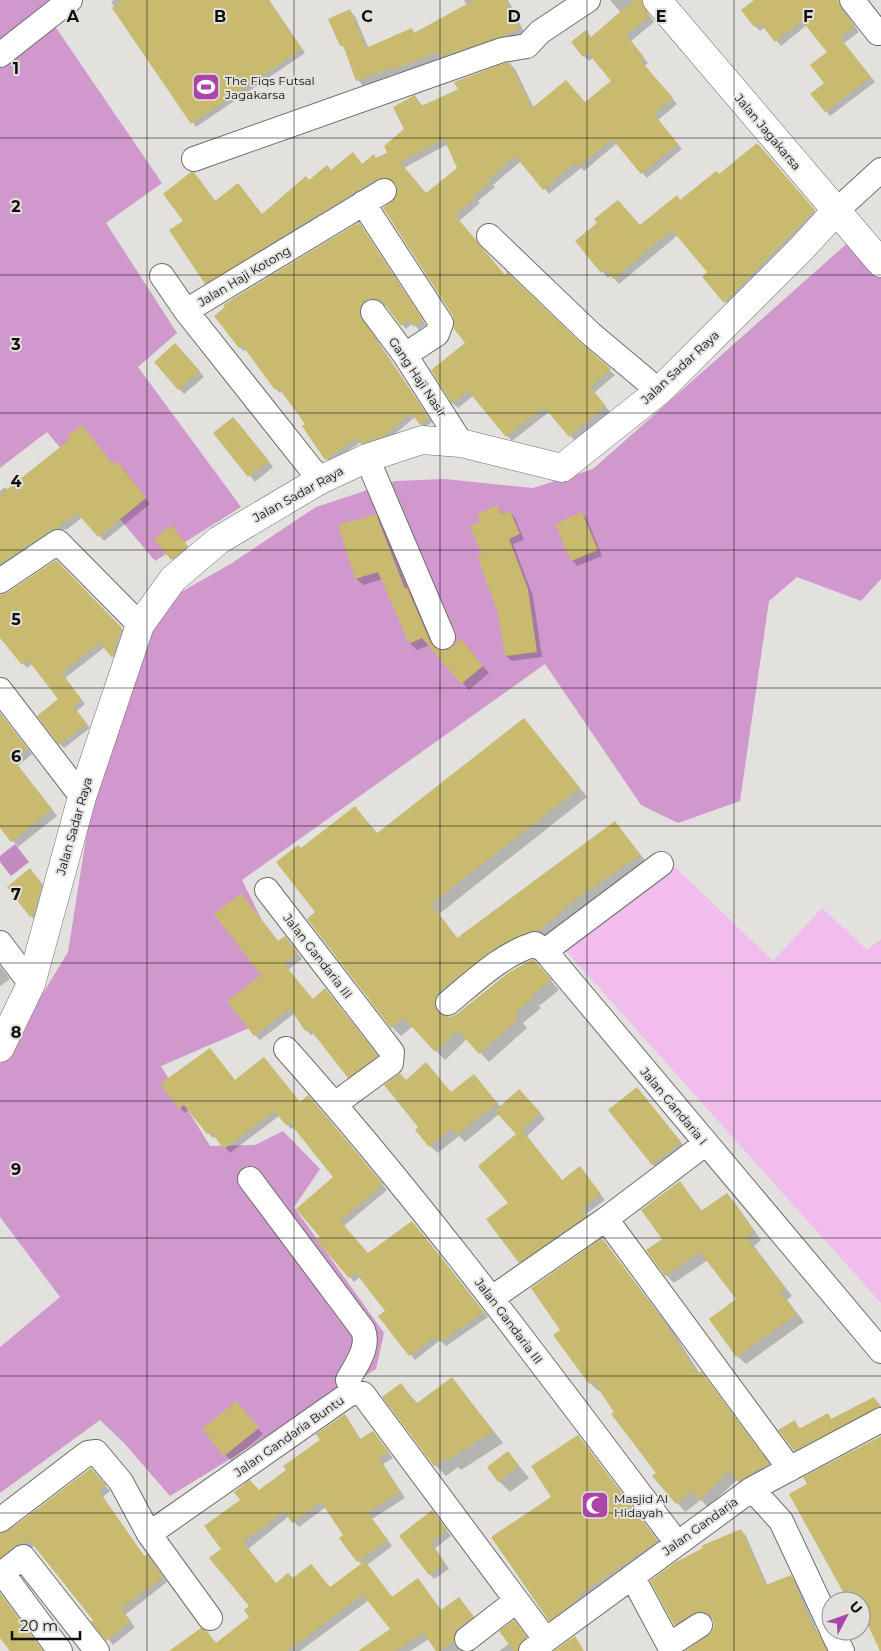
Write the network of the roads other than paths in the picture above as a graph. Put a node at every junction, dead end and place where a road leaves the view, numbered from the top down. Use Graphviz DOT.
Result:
graph roads {
  1 [pos="70,0"];
  2 [pos="588,0"];
  3 [pos="657,0"];
  4 [pos="852,0"];
  5 [pos="878,33"];
  6 [pos="0,55"];
  7 [pos="194,159"];
  8 [pos="881,170"];
  9 [pos="384,191"];
  10 [pos="363,203"];
  11 [pos="835,212"];
  12 [pos="489,236"];
  13 [pos="881,263"];
  14 [pos="162,276"];
  15 [pos="186,311"];
  16 [pos="373,312"];
  17 [pos="405,355"];
  18 [pos="659,390"];
  19 [pos="416,431"];
  20 [pos="457,435"];
  21 [pos="367,458"];
  22 [pos="320,480"];
  23 [pos="0,581"];
  24 [pos="140,625"];
  25 [pos="443,637"];
  26 [pos="0,690"];
  27 [pos="82,797"];
  28 [pos="661,864"];
  29 [pos="268,890"];
  30 [pos="0,943"];
  31 [pos="545,951"];
  32 [pos="31,984"];
  33 [pos="448,1003"];
  34 [pos="0,1048"];
  35 [pos="286,1049"];
  36 [pos="335,1104"];
  37 [pos="706,1144"];
  38 [pos="250,1179"];
  39 [pos="606,1219"];
  40 [pos="492,1298"];
  41 [pos="881,1351"];
  42 [pos="352,1392"];
  43 [pos="881,1420"];
  44 [pos="790,1469"];
  45 [pos="752,1489"];
  46 [pos="0,1520"];
  47 [pos="149,1534"];
  48 [pos="677,1542"];
  49 [pos="1,1575"];
  50 [pos="632,1578"];
  51 [pos="516,1601"];
  52 [pos="821,1606"];
  53 [pos="210,1618"];
  54 [pos="700,1625"];
  55 [pos="467,1639"];
  56 [pos="538,1645"];
  57 [pos="60,1651"];
  58 [pos="97,1651"];
  1 -- 6 [label="street"];
  2 -- 7 [label="street"];
  3 -- 11 [label="street, Jalan Jagakarsa"];
  4 -- 5 [label="street"];
  8 -- 11 [label="street"];
  9 -- 10 [label="street, Jalan Haji Kotong"];
  10 -- 15 [label="street, Jalan Haji Kotong"];
  10 -- 17 [label="street"];
  11 -- 13 [label="street, Jalan Jagakarsa"];
  11 -- 18 [label="street, Jalan Sadar Raya"];
  12 -- 18 [label="street"];
  14 -- 15 [label="street"];
  15 -- 22 [label="street, Jalan Haji Kotong"];
  16 -- 17 [label="street, Gang Haji Nasir"];
  17 -- 20 [label="street, Gang Haji Nasir"];
  18 -- 20 [label="street, Jalan Sadar Raya"];
  19 -- 20 [label="street"];
  20 -- 21 [label="street, Jalan Sadar Raya"];
  21 -- 22 [label="street, Jalan Sadar Raya"];
  21 -- 25 [label="street"];
  22 -- 24 [label="street, Jalan Sadar Raya"];
  23 -- 24 [label="street"];
  24 -- 27 [label="street, Jalan Sadar Raya"];
  26 -- 27 [label="street"];
  27 -- 32 [label="street, Jalan Sadar Raya"];
  28 -- 31 [label="street"];
  29 -- 36 [label="street, Jalan Gandaria III"];
  30 -- 32 [label="street"];
  31 -- 33 [label="street"];
  31 -- 37 [label="street, Jalan Gandaria I"];
  32 -- 34 [label="street, Jalan Sadar Raya"];
  35 -- 36 [label="street, Jalan Gandaria III"];
  36 -- 40 [label="street, Jalan Gandaria III"];
  37 -- 39 [label="street"];
  37 -- 41 [label="street, Jalan Gandaria I"];
  38 -- 42 [label="street"];
  39 -- 40 [label="street"];
  39 -- 44 [label="street"];
  40 -- 48 [label="street, Jalan Gandaria III"];
  42 -- 47 [label="street, Jalan Gandaria Buntu"];
  42 -- 51 [label="street, Jalan Gandaria Buntu"];
  43 -- 44 [label="street, Jalan Gandaria"];
  44 -- 45 [label="street, Jalan Gandaria"];
  45 -- 48 [label="street, Jalan Gandaria"];
  45 -- 52 [label="street"];
  46 -- 47 [label="street"];
  47 -- 53 [label="street"];
  48 -- 50 [label="street, Jalan Gandaria"];
  49 -- 57 [label="street"];
  49 -- 58 [label="street"];
  50 -- 54 [label="street"];
  50 -- 56 [label="street, Jalan Gandaria"];
  51 -- 55 [label="street"];
  51 -- 56 [label="street, Jalan Gandaria Buntu"];
}
